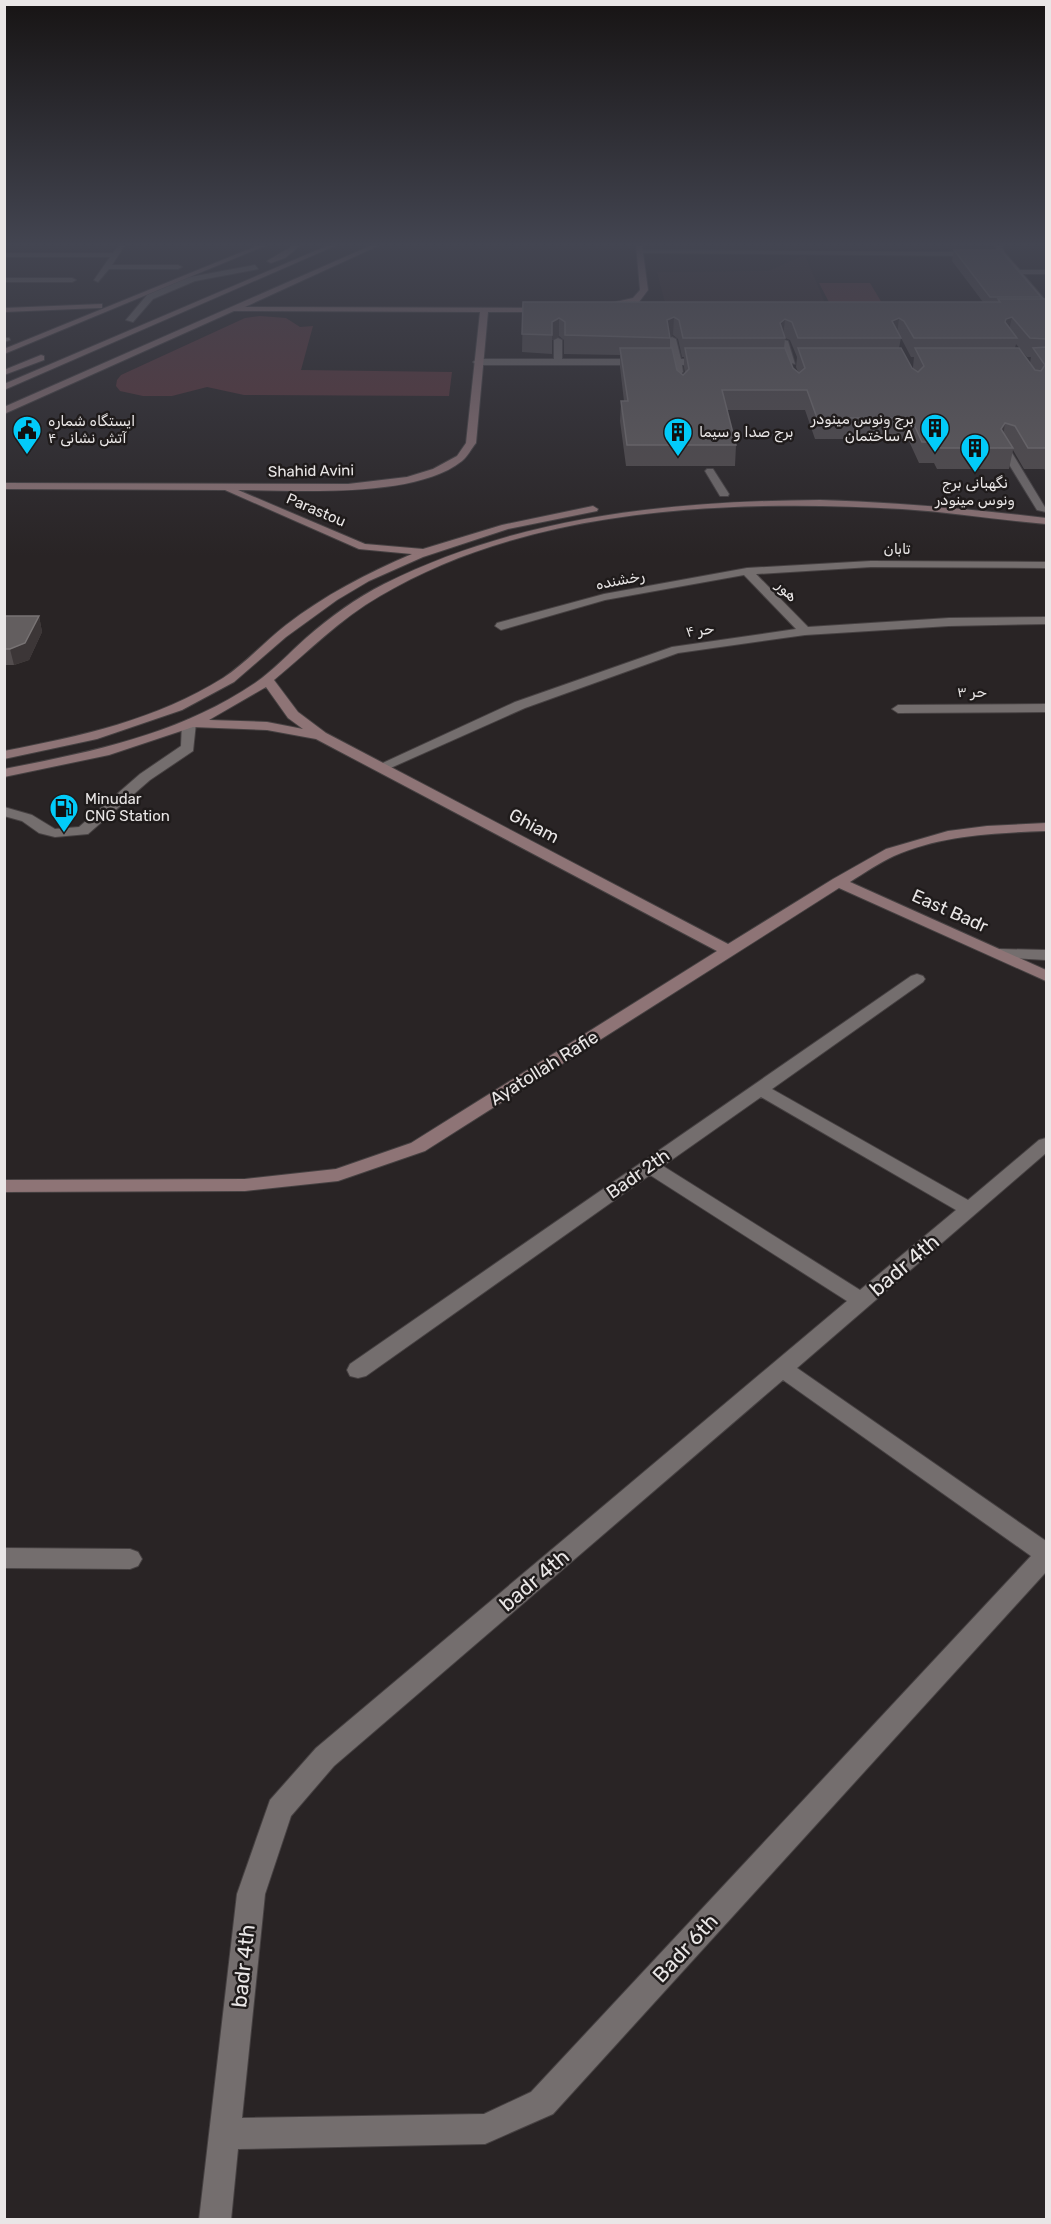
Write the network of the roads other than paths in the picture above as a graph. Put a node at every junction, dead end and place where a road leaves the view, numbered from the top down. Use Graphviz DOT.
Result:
graph roads {
  1 [pos="30,349"];
  2 [pos="93,349"];
  3 [pos="128,349"];
  4 [pos="144,349"];
  5 [pos="479,349"];
  6 [pos="558,349"];
  7 [pos="674,349"];
  8 [pos="786,349"];
  9 [pos="55,352"];
  10 [pos="69,359"];
  11 [pos="477,362"];
  12 [pos="558,362"];
  13 [pos="677,362"];
  14 [pos="721,362"];
  15 [pos="777,362"];
  16 [pos="804,362"];
  17 [pos="791,365"];
  18 [pos="22,366"];
  19 [pos="4,373"];
  20 [pos="680,380"];
  21 [pos="4,387"];
  22 [pos="4,411"];
  23 [pos="1004,448"];
  24 [pos="710,471"];
  25 [pos="4,486"];
  26 [pos="223,487"];
  27 [pos="724,494"];
  28 [pos="739,494"];
  29 [pos="674,498"];
  30 [pos="747,504"];
  31 [pos="685,508"];
  32 [pos="1045,514"];
  33 [pos="431,551"];
  34 [pos="367,558"];
  35 [pos="1047,565"];
  36 [pos="747,572"];
  37 [pos="363,580"];
  38 [pos="1047,621"];
  39 [pos="501,626"];
  40 [pos="805,631"];
  41 [pos="267,680"];
  42 [pos="1047,708"];
  43 [pos="898,709"];
  44 [pos="189,723"];
  45 [pos="321,736"];
  46 [pos="4,755"];
  47 [pos="381,767"];
  48 [pos="4,773"];
  49 [pos="4,811"];
  50 [pos="1047,827"];
  51 [pos="838,882"];
  52 [pos="729,951"];
  53 [pos="1000,954"];
  54 [pos="1047,955"];
  55 [pos="1047,976"];
  56 [pos="917,979"];
  57 [pos="760,1089"];
  58 [pos="1047,1144"];
  59 [pos="649,1166"];
  60 [pos="4,1186"];
  61 [pos="970,1209"];
  62 [pos="862,1301"];
  63 [pos="782,1369"];
  64 [pos="358,1370"];
  65 [pos="1047,1554"];
  66 [pos="4,1558"];
  67 [pos="130,1559"];
  68 [pos="225,2134"];
  69 [pos="215,2220"];
  1 -- 18 [label="street"];
  2 -- 10 [label="street"];
  3 -- 10 [label="street"];
  4 -- 22 [label="street"];
  5 -- 11 [label="street, Shahid Avini"];
  6 -- 12 [label="street"];
  7 -- 13 [label="street"];
  8 -- 17 [label="street"];
  9 -- 18 [label="street"];
  10 -- 21 [label="street"];
  11 -- 12 [label="street"];
  11 -- 26 [label="street, Shahid Avini"];
  12 -- 13 [label="street"];
  13 -- 14 [label="street"];
  13 -- 20 [label="street"];
  15 -- 17 [label="street"];
  16 -- 17 [label="street"];
  18 -- 19 [label="street"];
  23 -- 32 [label="street"];
  24 -- 27 [label="street"];
  25 -- 26 [label="street, Shahid Avini"];
  26 -- 34 [label="street, Parastou"];
  27 -- 28 [label="street"];
  27 -- 29 [label="street"];
  28 -- 30 [label="street"];
  28 -- 32 [label="street"];
  29 -- 31 [label="street"];
  29 -- 33 [label="street"];
  30 -- 31 [label="street"];
  30 -- 32 [label="street"];
  31 -- 41 [label="street"];
  33 -- 34 [label="street, Parastou"];
  33 -- 37 [label="street"];
  34 -- 37 [label="street"];
  35 -- 36 [label="street, تابان"];
  36 -- 39 [label="street, رخشنده"];
  36 -- 40 [label="street, هور"];
  37 -- 46 [label="street"];
  38 -- 40 [label="street, حر ۴"];
  40 -- 47 [label="street, حر ۴"];
  41 -- 44 [label="street"];
  41 -- 45 [label="street, Ghiam"];
  42 -- 43 [label="street, حر ۳"];
  44 -- 45 [label="street, Ghiam"];
  44 -- 48 [label="street"];
  44 -- 49 [label="street"];
  45 -- 47 [label="street, Ghiam"];
  47 -- 52 [label="street, Ghiam"];
  50 -- 51 [label="street, Ayatollah Rafie"];
  51 -- 52 [label="street, Ayatollah Rafie"];
  51 -- 53 [label="street, East Badr"];
  52 -- 60 [label="street, Ayatollah Rafie"];
  53 -- 54 [label="street"];
  53 -- 55 [label="street, East Badr"];
  56 -- 57 [label="street, Badr 2th"];
  57 -- 59 [label="street, Badr 2th"];
  57 -- 61 [label="street"];
  58 -- 61 [label="street, badr 4th"];
  59 -- 62 [label="street"];
  59 -- 64 [label="street, Badr 2th"];
  61 -- 62 [label="street, badr 4th"];
  62 -- 63 [label="street, badr 4th"];
  63 -- 65 [label="street"];
  63 -- 68 [label="street, badr 4th"];
  65 -- 68 [label="street, Badr 6th"];
  66 -- 67 [label="street"];
  68 -- 69 [label="street, badr 4th"];
}
